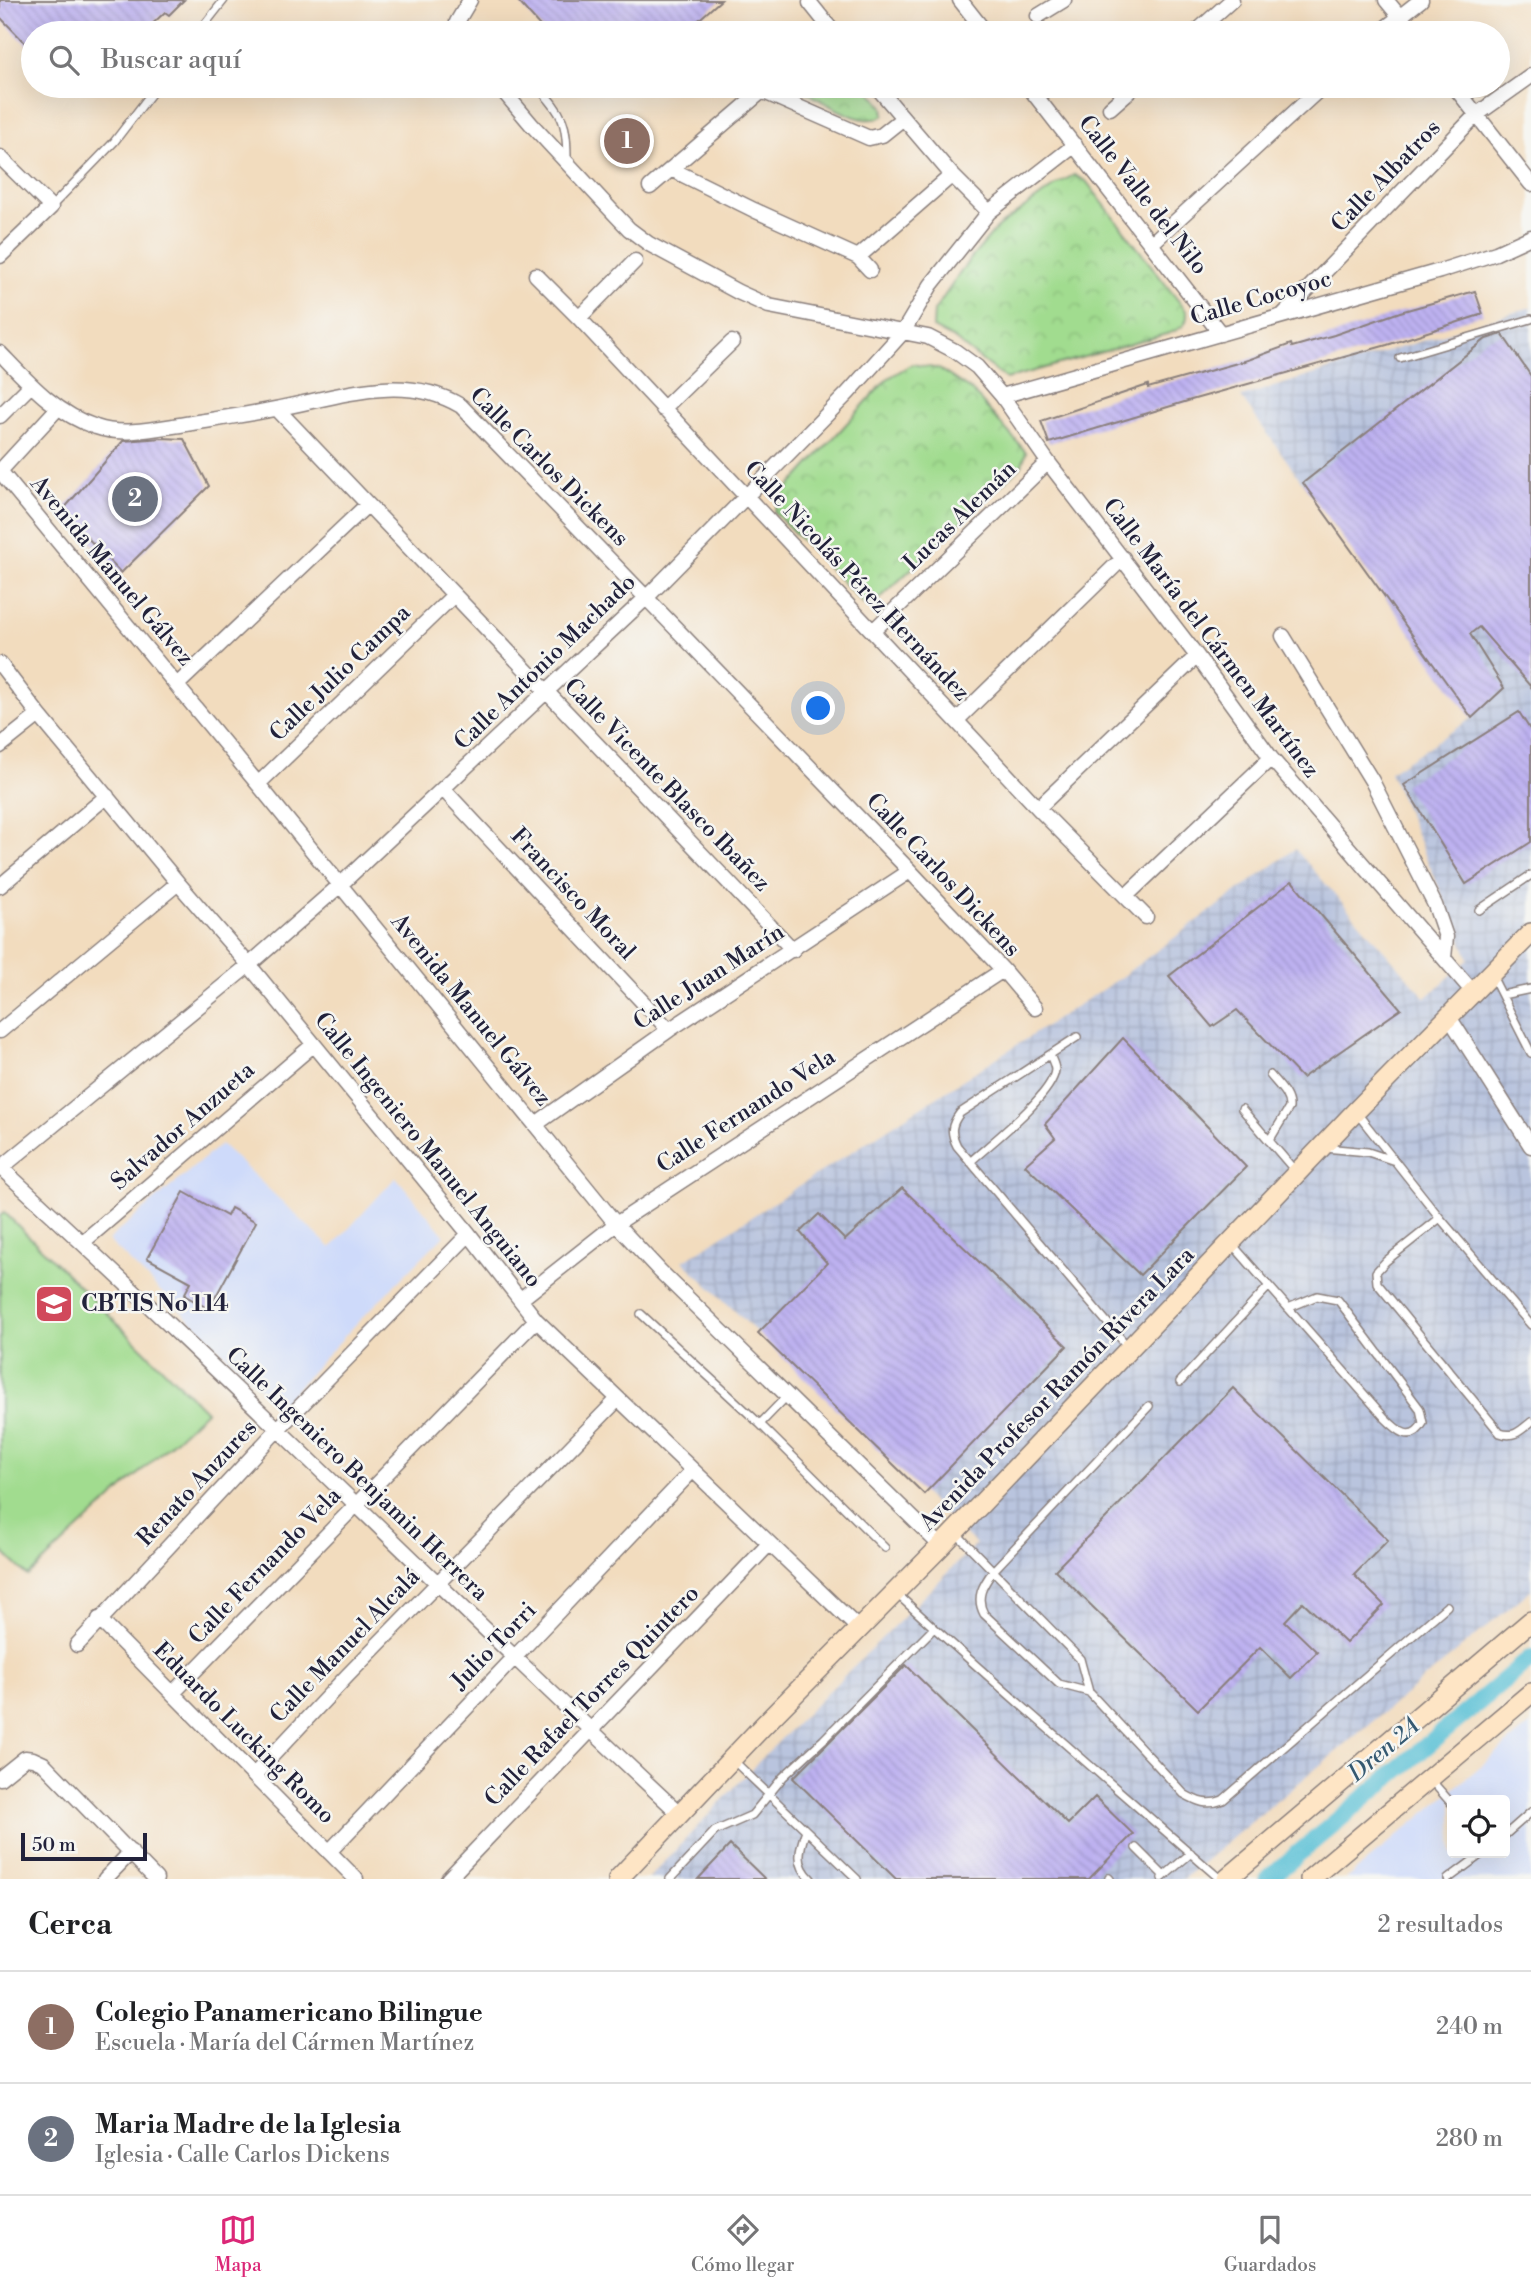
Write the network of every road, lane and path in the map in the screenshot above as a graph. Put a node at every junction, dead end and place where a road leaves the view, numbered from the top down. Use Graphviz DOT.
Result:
graph roads {
  1 [pos="224,0"];
  2 [pos="470,0"];
  3 [pos="960,0"];
  4 [pos="1064,0"];
  5 [pos="1385,0"];
  6 [pos="1421,0"];
  7 [pos="1227,2"];
  8 [pos="810,3"];
  9 [pos="1038,16"];
  10 [pos="1399,16"];
  11 [pos="207,21"];
  12 [pos="458,21"];
  13 [pos="822,21"];
  14 [pos="977,21"];
  15 [pos="1207,21"];
  16 [pos="1393,21"];
  17 [pos="1403,21"];
  18 [pos="1531,76"];
  19 [pos="1510,91"];
  20 [pos="148,98"];
  21 [pos="510,98"];
  22 [pos="548,98"];
  23 [pos="753,98"];
  24 [pos="786,98"];
  25 [pos="885,98"];
  26 [pos="1038,98"];
  27 [pos="1121,98"];
  28 [pos="1309,98"];
  29 [pos="1463,98"];
  30 [pos="1500,98"];
  31 [pos="1110,108"];
  32 [pos="1476,115"];
  33 [pos="902,119"];
  34 [pos="1075,145"];
  35 [pos="0,157"];
  36 [pos="567,163"];
  37 [pos="671,169"];
  38 [pos="952,175"];
  39 [pos="1531,184"];
  40 [pos="650,187"];
  41 [pos="51,207"];
  42 [pos="989,212"];
  43 [pos="1531,237"];
  44 [pos="1152,243"];
  45 [pos="0,256"];
  46 [pos="858,257"];
  47 [pos="635,261"];
  48 [pos="870,270"];
  49 [pos="536,275"];
  50 [pos="1281,316"];
  51 [pos="579,318"];
  52 [pos="1531,319"];
  53 [pos="903,332"];
  54 [pos="1221,334"];
  55 [pos="733,342"];
  56 [pos="0,353"];
  57 [pos="1400,358"];
  58 [pos="31,385"];
  59 [pos="1002,396"];
  60 [pos="58,408"];
  61 [pos="276,409"];
  62 [pos="663,409"];
  63 [pos="0,416"];
  64 [pos="1048,462"];
  65 [pos="0,471"];
  66 [pos="747,496"];
  67 [pos="367,505"];
  68 [pos="1123,558"];
  69 [pos="453,596"];
  70 [pos="647,597"];
  71 [pos="873,631"];
  72 [pos="1283,636"];
  73 [pos="1197,656"];
  74 [pos="0,664"];
  75 [pos="177,685"];
  76 [pos="547,692"];
  77 [pos="39,715"];
  78 [pos="957,720"];
  79 [pos="0,746"];
  80 [pos="1271,758"];
  81 [pos="258,784"];
  82 [pos="444,790"];
  83 [pos="107,796"];
  84 [pos="1038,808"];
  85 [pos="910,872"];
  86 [pos="1531,874"];
  87 [pos="178,883"];
  88 [pos="0,886"];
  89 [pos="339,886"];
  90 [pos="1126,896"];
  91 [pos="1479,910"];
  92 [pos="1146,917"];
  93 [pos="1531,933"];
  94 [pos="793,950"];
  95 [pos="1444,958"];
  96 [pos="249,965"];
  97 [pos="1003,970"];
  98 [pos="1491,973"];
  99 [pos="1531,989"];
  100 [pos="1473,992"];
  101 [pos="1502,995"];
  102 [pos="1035,1008"];
  103 [pos="1449,1017"];
  104 [pos="669,1030"];
  105 [pos="0,1031"];
  106 [pos="1077,1037"];
  107 [pos="313,1045"];
  108 [pos="1531,1053"];
  109 [pos="1050,1055"];
  110 [pos="1270,1075"];
  111 [pos="1242,1109"];
  112 [pos="1356,1111"];
  113 [pos="536,1124"];
  114 [pos="1269,1141"];
  115 [pos="1531,1146"];
  116 [pos="1321,1147"];
  117 [pos="1396,1161"];
  118 [pos="970,1162"];
  119 [pos="1,1168"];
  120 [pos="1297,1173"];
  121 [pos="1440,1218"];
  122 [pos="616,1224"];
  123 [pos="470,1234"];
  124 [pos="83,1242"];
  125 [pos="1230,1242"];
  126 [pos="1269,1286"];
  127 [pos="521,1299"];
  128 [pos="1288,1308"];
  129 [pos="641,1314"];
  130 [pos="537,1320"];
  131 [pos="1531,1325"];
  132 [pos="1128,1348"];
  133 [pos="1180,1382"];
  134 [pos="787,1395"];
  135 [pos="618,1399"];
  136 [pos="1149,1406"];
  137 [pos="1531,1422"];
  138 [pos="760,1424"];
  139 [pos="278,1429"];
  140 [pos="692,1471"];
  141 [pos="356,1505"];
  142 [pos="954,1531"];
  143 [pos="769,1544"];
  144 [pos="941,1546"];
  145 [pos="885,1548"];
  146 [pos="993,1571"];
  147 [pos="437,1583"];
  148 [pos="895,1593"];
  149 [pos="1447,1606"];
  150 [pos="99,1619"];
  151 [pos="1531,1621"];
  152 [pos="934,1628"];
  153 [pos="859,1629"];
  154 [pos="77,1645"];
  155 [pos="515,1657"];
  156 [pos="1089,1692"];
  157 [pos="173,1693"];
  158 [pos="1531,1693"];
  159 [pos="591,1731"];
  160 [pos="733,1759"];
  161 [pos="254,1775"];
  162 [pos="0,1778"];
  163 [pos="1430,1779"];
  164 [pos="768,1794"];
  165 [pos="1447,1798"];
  166 [pos="1531,1812"];
  167 [pos="680,1814"];
  168 [pos="806,1830"];
  169 [pos="1510,1831"];
  170 [pos="1136,1848"];
  171 [pos="131,1852"];
  172 [pos="329,1852"];
  173 [pos="1191,1853"];
  174 [pos="1476,1858"];
  175 [pos="1162,1878"];
  176 [pos="105,1879"];
  177 [pos="156,1879"];
  178 [pos="356,1879"];
  179 [pos="448,1879"];
  180 [pos="618,1879"];
  181 [pos="670,1879"];
  182 [pos="811,1879"];
  183 [pos="858,1879"];
  184 [pos="1220,1879"];
  185 [pos="1227,1879"];
  186 [pos="1310,1879"];
  187 [pos="1448,1879"];
  1 -- 11 [label="lane"];
  2 -- 12 [label="street"];
  3 -- 14 [label="street"];
  4 -- 9 [label="street"];
  5 -- 10 [label="street"];
  6 -- 10 [label="street"];
  7 -- 15 [label="street"];
  8 -- 13 [label="street"];
  10 -- 16 [label="street"];
  10 -- 17 [label="street"];
  18 -- 19 [label="street, Calle Albatros"];
  20 -- 41 [label="lane"];
  21 -- 36 [label="street, Calle María del Cármen Martínez"];
  22 -- 36 [label="lane"];
  23 -- 37 [label="street"];
  24 -- 33 [label="street"];
  25 -- 33 [label="street"];
  26 -- 34 [label="street, Calle Valle del Nilo"];
  27 -- 31 [label="street"];
  28 -- 44 [label="street"];
  29 -- 32 [label="street"];
  30 -- 32 [label="street, Calle Albatros"];
  32 -- 39 [label="street"];
  32 -- 50 [label="street, Calle Albatros"];
  33 -- 38 [label="street"];
  34 -- 42 [label="street, Calle Antonio Machado"];
  34 -- 44 [label="street, Calle Valle del Nilo"];
  35 -- 41 [label="street"];
  36 -- 53 [label="street, Calle María del Cármen Martínez"];
  37 -- 40 [label="street"];
  37 -- 46 [label="street"];
  38 -- 42 [label="street"];
  38 -- 46 [label="street"];
  41 -- 45 [label="street"];
  42 -- 53 [label="street, Calle Antonio Machado"];
  43 -- 50 [label="street, Calle Cocoyoc"];
  44 -- 54 [label="street, Calle Valle del Nilo"];
  46 -- 48 [label="street"];
  47 -- 51 [label="street"];
  49 -- 51 [label="street, Calle Nicolás Pérez Hernández"];
  50 -- 54 [label="street, Calle Cocoyoc"];
  51 -- 62 [label="street, Calle Nicolás Pérez Hernández"];
  52 -- 57 [label="lane"];
  53 -- 59 [label="street, Calle María del Cármen Martínez"];
  53 -- 66 [label="street, Calle Antonio Machado"];
  54 -- 59 [label="street, Calle Cocoyoc"];
  55 -- 62 [label="street"];
  56 -- 58 [label="street, Calle Carlos Dickens"];
  58 -- 60 [label="street, Calle Carlos Dickens"];
  58 -- 63 [label="street"];
  59 -- 64 [label="street, Calle María del Cármen Martínez"];
  60 -- 61 [label="street, Calle Carlos Dickens"];
  60 -- 65 [label="street"];
  61 -- 67 [label="street, Calle Vicente Blasco Ibañez"];
  61 -- 70 [label="street, Calle Carlos Dickens"];
  62 -- 66 [label="street, Calle Nicolás Pérez Hernández"];
  64 -- 68 [label="street, Calle María del Cármen Martínez"];
  64 -- 71 [label="street, Lucas Alemán"];
  65 -- 75 [label="street, Avenida Manuel Gálvez"];
  66 -- 70 [label="street, Calle Antonio Machado"];
  66 -- 71 [label="street, Calle Nicolás Pérez Hernández"];
  67 -- 69 [label="street, Calle Vicente Blasco Ibañez"];
  67 -- 75 [label="street"];
  68 -- 73 [label="street, Calle María del Cármen Martínez"];
  68 -- 78 [label="street"];
  69 -- 76 [label="street, Calle Vicente Blasco Ibañez"];
  69 -- 81 [label="street, Calle Julio Campa"];
  70 -- 76 [label="street, Calle Antonio Machado"];
  70 -- 85 [label="street, Calle Carlos Dickens"];
  71 -- 78 [label="street, Calle Nicolás Pérez Hernández"];
  72 -- 95 [label="street"];
  73 -- 80 [label="street, Calle María del Cármen Martínez"];
  73 -- 84 [label="street"];
  74 -- 77 [label="street, Calle Ingeniero Manuel Anguiano"];
  75 -- 81 [label="street, Avenida Manuel Gálvez"];
  76 -- 82 [label="street, Calle Antonio Machado"];
  76 -- 94 [label="street, Calle Vicente Blasco Ibañez"];
  77 -- 79 [label="street"];
  77 -- 83 [label="street, Calle Ingeniero Manuel Anguiano"];
  78 -- 84 [label="street, Calle Nicolás Pérez Hernández"];
  80 -- 90 [label="street"];
  80 -- 95 [label="street, Calle María del Cármen Martínez"];
  81 -- 89 [label="street, Avenida Manuel Gálvez"];
  82 -- 89 [label="street, Calle Antonio Machado"];
  82 -- 104 [label="street, Francisco Moral"];
  83 -- 87 [label="street, Calle Ingeniero Manuel Anguiano"];
  83 -- 88 [label="street"];
  84 -- 90 [label="street, Calle Nicolás Pérez Hernández"];
  85 -- 94 [label="street, Calle Juan Marín"];
  85 -- 97 [label="street, Calle Carlos Dickens"];
  86 -- 91 [label="lane"];
  87 -- 96 [label="street, Calle Ingeniero Manuel Anguiano"];
  87 -- 105 [label="street"];
  89 -- 96 [label="street, Calle Antonio Machado"];
  89 -- 113 [label="street, Avenida Manuel Gálvez"];
  90 -- 92 [label="street, Calle Nicolás Pérez Hernández"];
  93 -- 98 [label="main road, Avenida Profesor Ramón Rivera Lara"];
  94 -- 104 [label="street, Calle Juan Marín"];
  95 -- 100 [label="street, Calle María del Cármen Martínez"];
  96 -- 107 [label="street, Calle Ingeniero Manuel Anguiano"];
  96 -- 119 [label="street, Calle Antonio Machado"];
  97 -- 102 [label="street, Calle Carlos Dickens"];
  97 -- 122 [label="street, Calle Fernando Vela"];
  98 -- 100 [label="main road, Avenida Profesor Ramón Rivera Lara"];
  98 -- 101 [label="lane"];
  99 -- 101 [label="lane"];
  100 -- 103 [label="main road, Avenida Profesor Ramón Rivera Lara"];
  101 -- 108 [label="lane"];
  103 -- 112 [label="main road, Avenida Profesor Ramón Rivera Lara"];
  103 -- 115 [label="street"];
  104 -- 113 [label="street, Calle Juan Marín"];
  106 -- 109 [label="lane"];
  107 -- 123 [label="street, Calle Ingeniero Manuel Anguiano"];
  107 -- 124 [label="street, Salvador Anzueta"];
  109 -- 118 [label="lane"];
  109 -- 118 [label="lane"];
  110 -- 114 [label="lane"];
  111 -- 114 [label="lane"];
  112 -- 116 [label="main road, Avenida Profesor Ramón Rivera Lara"];
  112 -- 117 [label="lane"];
  113 -- 122 [label="street, Avenida Manuel Gálvez"];
  114 -- 120 [label="lane"];
  116 -- 117 [label="lane"];
  116 -- 120 [label="main road, Avenida Profesor Ramón Rivera Lara"];
  117 -- 121 [label="lane"];
  118 -- 132 [label="lane"];
  119 -- 124 [label="street, Calle Ingeniero Benjamin Herrera"];
  120 -- 125 [label="main road, Avenida Profesor Ramón Rivera Lara"];
  121 -- 131 [label="lane"];
  121 -- 137 [label="lane"];
  122 -- 127 [label="street, Calle Fernando Vela"];
  122 -- 134 [label="street, Avenida Manuel Gálvez"];
  123 -- 127 [label="street, Calle Ingeniero Manuel Anguiano"];
  123 -- 139 [label="street, Renato Anzures"];
  124 -- 139 [label="street, Calle Ingeniero Benjamin Herrera"];
  125 -- 126 [label="lane"];
  125 -- 132 [label="main road, Avenida Profesor Ramón Rivera Lara"];
  126 -- 128 [label="lane"];
  126 -- 133 [label="lane"];
  127 -- 130 [label="street, Calle Ingeniero Manuel Anguiano"];
  128 -- 128 [label="lane"];
  129 -- 138 [label="lane"];
  130 -- 135 [label="street, Calle Ingeniero Manuel Anguiano"];
  130 -- 141 [label="street, Calle Fernando Vela"];
  132 -- 142 [label="main road, Avenida Profesor Ramón Rivera Lara"];
  134 -- 138 [label="lane"];
  134 -- 144 [label="street, Avenida Manuel Gálvez"];
  135 -- 140 [label="street, Calle Ingeniero Manuel Anguiano"];
  135 -- 147 [label="street, Calle Manuel Alcalá"];
  136 -- 146 [label="lane"];
  138 -- 145 [label="lane"];
  139 -- 141 [label="street, Calle Ingeniero Benjamin Herrera"];
  139 -- 150 [label="street, Renato Anzures"];
  140 -- 143 [label="street, Calle Ingeniero Manuel Anguiano"];
  140 -- 155 [label="street, Julio Torri"];
  141 -- 147 [label="street, Calle Ingeniero Benjamin Herrera"];
  141 -- 157 [label="street, Calle Fernando Vela"];
  142 -- 144 [label="main road, Avenida Profesor Ramón Rivera Lara"];
  142 -- 146 [label="lane"];
  143 -- 153 [label="street, Calle Ingeniero Manuel Anguiano"];
  143 -- 159 [label="street, Calle Rafael Torres Quintero"];
  144 -- 148 [label="main road, Avenida Profesor Ramón Rivera Lara"];
  146 -- 156 [label="lane"];
  146 -- 156 [label="lane"];
  147 -- 155 [label="street, Calle Ingeniero Benjamin Herrera"];
  147 -- 161 [label="street, Calle Manuel Alcalá"];
  148 -- 152 [label="lane"];
  148 -- 153 [label="main road, Avenida Profesor Ramón Rivera Lara"];
  149 -- 156 [label="lane"];
  150 -- 154 [label="street, Renato Anzures"];
  150 -- 157 [label="street, Eduardo Lucking Romo"];
  151 -- 185 [label="main road"];
  152 -- 164 [label="lane"];
  152 -- 173 [label="lane"];
  153 -- 160 [label="main road, Avenida Profesor Ramón Rivera Lara"];
  155 -- 159 [label="street, Calle Ingeniero Benjamin Herrera"];
  155 -- 172 [label="street, Julio Torri"];
  157 -- 161 [label="street, Eduardo Lucking Romo"];
  158 -- 163 [label="main road"];
  159 -- 167 [label="street, Calle Ingeniero Benjamin Herrera"];
  159 -- 179 [label="street, Calle Rafael Torres Quintero"];
  160 -- 164 [label="lane"];
  160 -- 167 [label="main road, Avenida Profesor Ramón Rivera Lara"];
  161 -- 172 [label="street, Eduardo Lucking Romo"];
  162 -- 171 [label="street"];
  163 -- 165 [label="lane"];
  163 -- 186 [label="main road"];
  164 -- 168 [label="lane"];
  164 -- 181 [label="lane"];
  166 -- 169 [label="lane"];
  167 -- 180 [label="main road, Avenida Profesor Ramón Rivera Lara"];
  168 -- 182 [label="lane"];
  168 -- 183 [label="lane"];
  170 -- 175 [label="lane"];
  171 -- 176 [label="street"];
  171 -- 177 [label="street"];
  172 -- 178 [label="street, Eduardo Lucking Romo"];
  173 -- 175 [label="lane"];
  173 -- 184 [label="lane"];
  174 -- 187 [label="lane"];
}
